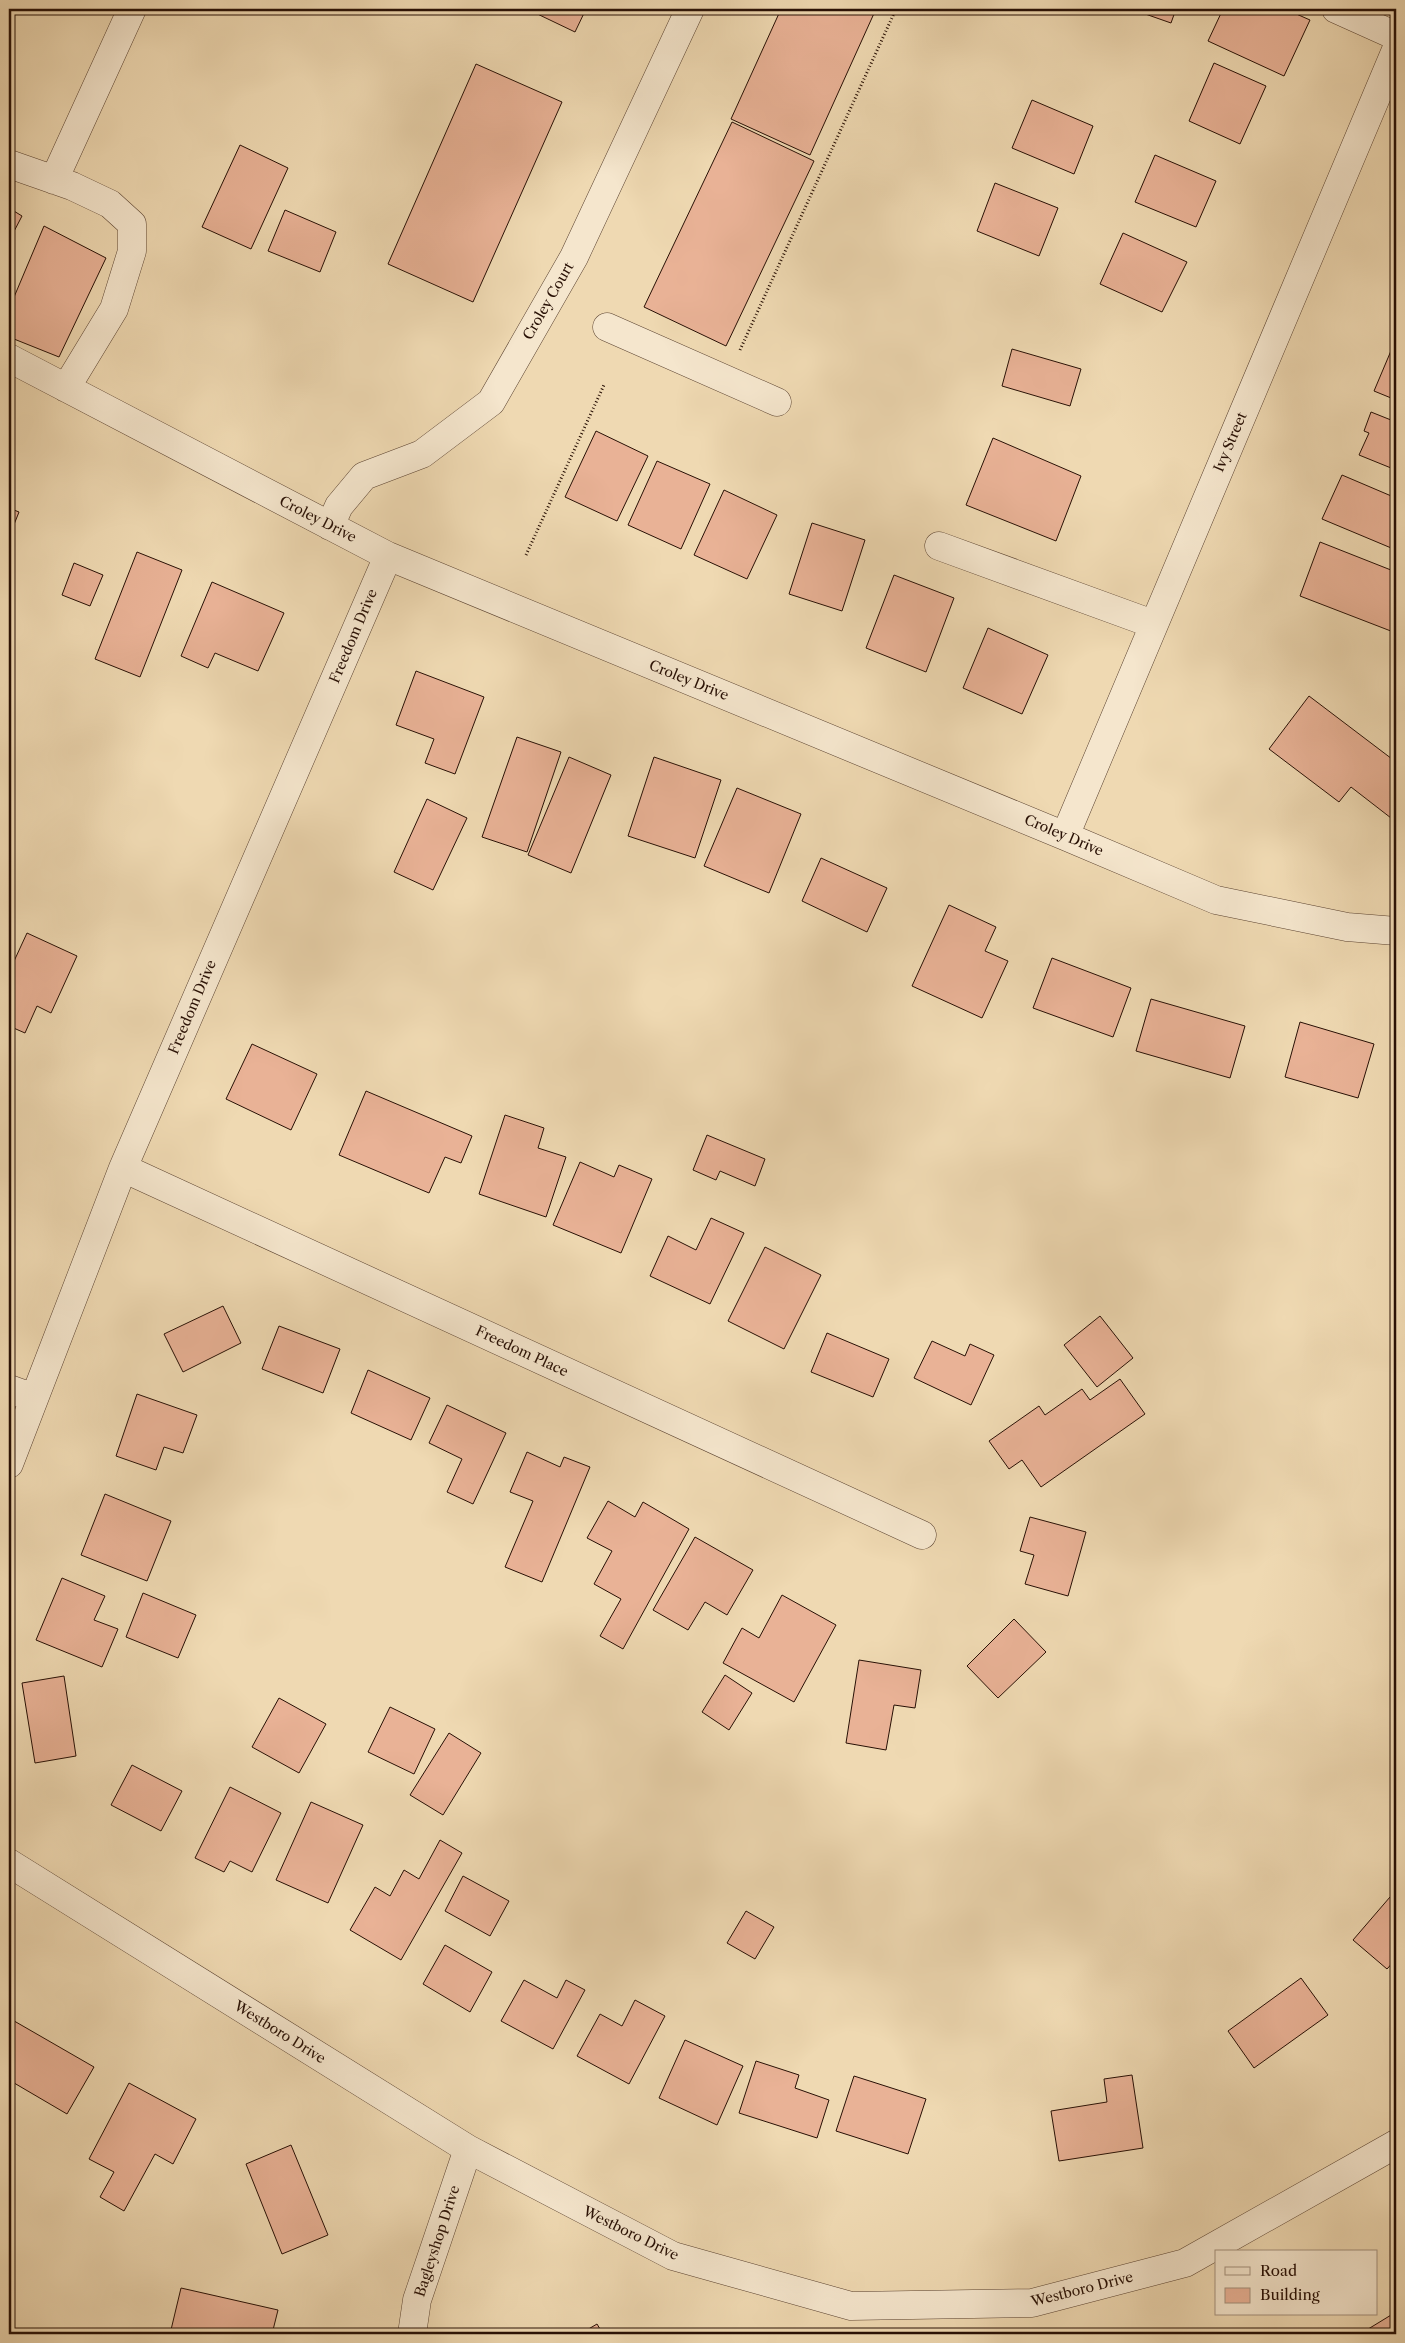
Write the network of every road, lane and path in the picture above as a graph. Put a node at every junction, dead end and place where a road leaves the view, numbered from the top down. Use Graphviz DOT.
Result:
graph roads {
  1 [pos="132,9"];
  2 [pos="690,9"];
  3 [pos="896,9"];
  4 [pos="1336,9"];
  5 [pos="1396,36"];
  6 [pos="1396,50"];
  7 [pos="9,164"];
  8 [pos="54,180"];
  9 [pos="607,327"];
  10 [pos="737,357"];
  11 [pos="9,358"];
  12 [pos="604,385"];
  13 [pos="66,388"];
  14 [pos="777,402"];
  15 [pos="330,526"];
  16 [pos="939,546"];
  17 [pos="526,555"];
  18 [pos="388,556"];
  19 [pos="1153,624"];
  20 [pos="1065,836"];
  21 [pos="1396,932"];
  22 [pos="123,1168"];
  23 [pos="9,1389"];
  24 [pos="34,1398"];
  25 [pos="9,1464"];
  26 [pos="922,1535"];
  27 [pos="9,1863"];
  28 [pos="1396,2144"];
  29 [pos="468,2149"];
  30 [pos="412,2334"];
  1 -- 8 [label="street"];
  2 -- 15 [label="street, Croley Court"];
  3 -- 10 [label="path"];
  4 -- 5 [label="street"];
  6 -- 19 [label="street, Ivy Street"];
  7 -- 8 [label="street"];
  8 -- 13 [label="street"];
  9 -- 14 [label="street"];
  11 -- 13 [label="street, Croley Drive"];
  12 -- 17 [label="path"];
  13 -- 15 [label="street, Croley Drive"];
  15 -- 18 [label="street, Croley Drive"];
  16 -- 19 [label="street"];
  18 -- 20 [label="street, Croley Drive"];
  18 -- 22 [label="street, Freedom Drive"];
  19 -- 20 [label="street, Ivy Street"];
  20 -- 21 [label="street, Croley Drive"];
  22 -- 24 [label="street, Freedom Drive"];
  22 -- 26 [label="street, Freedom Place"];
  23 -- 24 [label="street"];
  24 -- 25 [label="street, Freedom Drive"];
  27 -- 29 [label="street, Westboro Drive"];
  28 -- 29 [label="street, Westboro Drive"];
  29 -- 30 [label="street, Bagleyshop Drive"];
}
